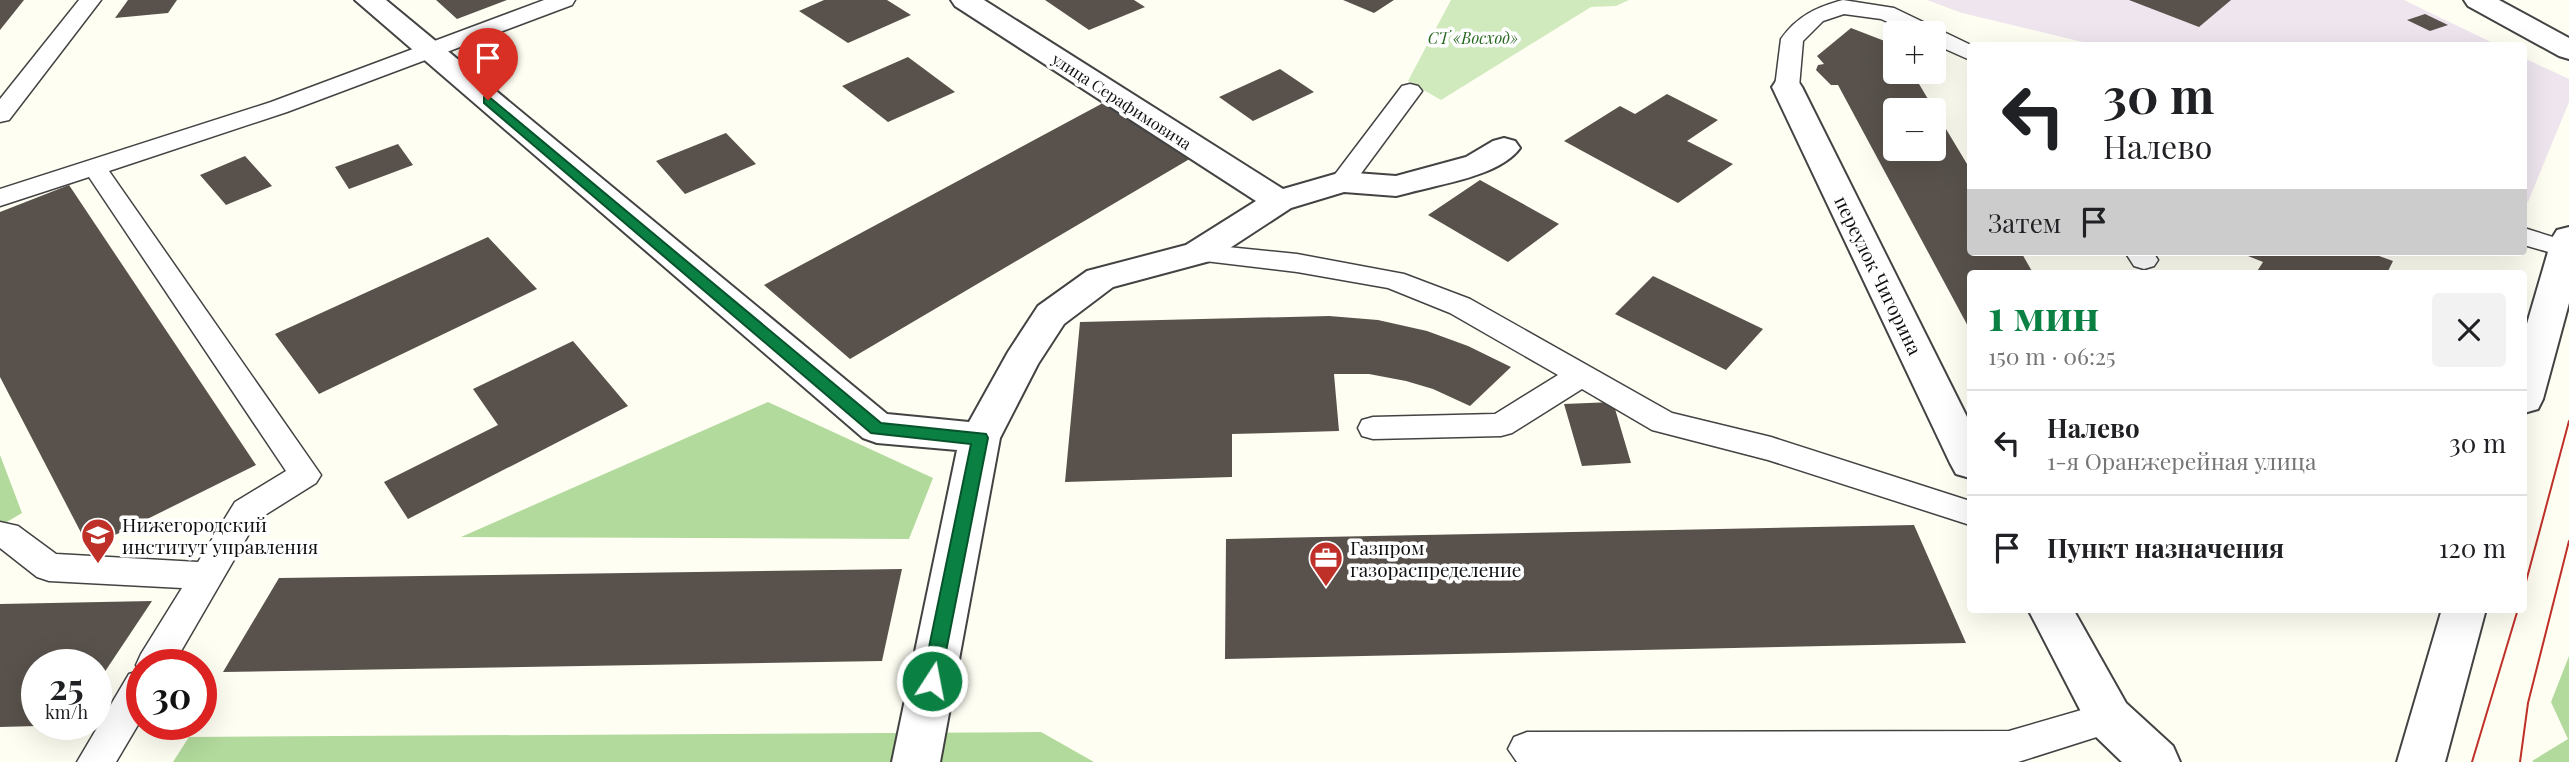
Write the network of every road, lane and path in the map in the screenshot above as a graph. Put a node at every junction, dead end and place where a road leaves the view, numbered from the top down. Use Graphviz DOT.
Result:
graph roads {
  1 [pos="90,0"];
  2 [pos="369,0"];
  3 [pos="564,0"];
  4 [pos="965,0"];
  5 [pos="2478,0"];
  6 [pos="1903,21"];
  7 [pos="1946,41"];
  8 [pos="430,51"];
  9 [pos="1967,51"];
  10 [pos="2569,51"];
  11 [pos="1787,87"];
  12 [pos="1410,91"];
  13 [pos="0,115"];
  14 [pos="1504,148"];
  15 [pos="95,169"];
  16 [pos="1342,182"];
  17 [pos="0,198"];
  18 [pos="1279,201"];
  19 [pos="2527,237"];
  20 [pos="2567,244"];
  21 [pos="1198,253"];
  22 [pos="1583,374"];
  23 [pos="2527,388"];
  24 [pos="1373,428"];
  25 [pos="980,438"];
  26 [pos="1967,457"];
  27 [pos="1967,512"];
  28 [pos="0,535"];
  29 [pos="208,576"];
  30 [pos="2052,613"];
  31 [pos="2463,613"];
  32 [pos="164,649"];
  33 [pos="126,712"];
  34 [pos="2109,718"];
  35 [pos="1527,749"];
  36 [pos="96,762"];
  37 [pos="916,762"];
  38 [pos="2156,762"];
  39 [pos="2421,762"];
  1 -- 13 [label="lane"];
  2 -- 8 [label="street"];
  3 -- 8 [label="lane"];
  4 -- 18 [label="street, улица Серафимовича"];
  5 -- 10 [label="street"];
  6 -- 11 [label="lane"];
  7 -- 9 [label="lane"];
  8 -- 15 [label="lane"];
  8 -- 25 [label="street"];
  11 -- 26 [label="street, переулок Чигорина"];
  12 -- 16 [label="lane"];
  14 -- 16 [label="street"];
  15 -- 17 [label="lane"];
  15 -- 29 [label="lane"];
  16 -- 18 [label="street"];
  18 -- 21 [label="street"];
  19 -- 20 [label="lane"];
  20 -- 23 [label="street"];
  21 -- 22 [label="lane"];
  21 -- 25 [label="street"];
  22 -- 24 [label="lane"];
  22 -- 27 [label="lane"];
  25 -- 37 [label="street"];
  28 -- 29 [label="lane"];
  29 -- 32 [label="lane"];
  30 -- 34 [label="street"];
  31 -- 39 [label="street"];
  33 -- 36 [label="lane"];
  34 -- 35 [label="lane"];
  34 -- 38 [label="street"];
}
